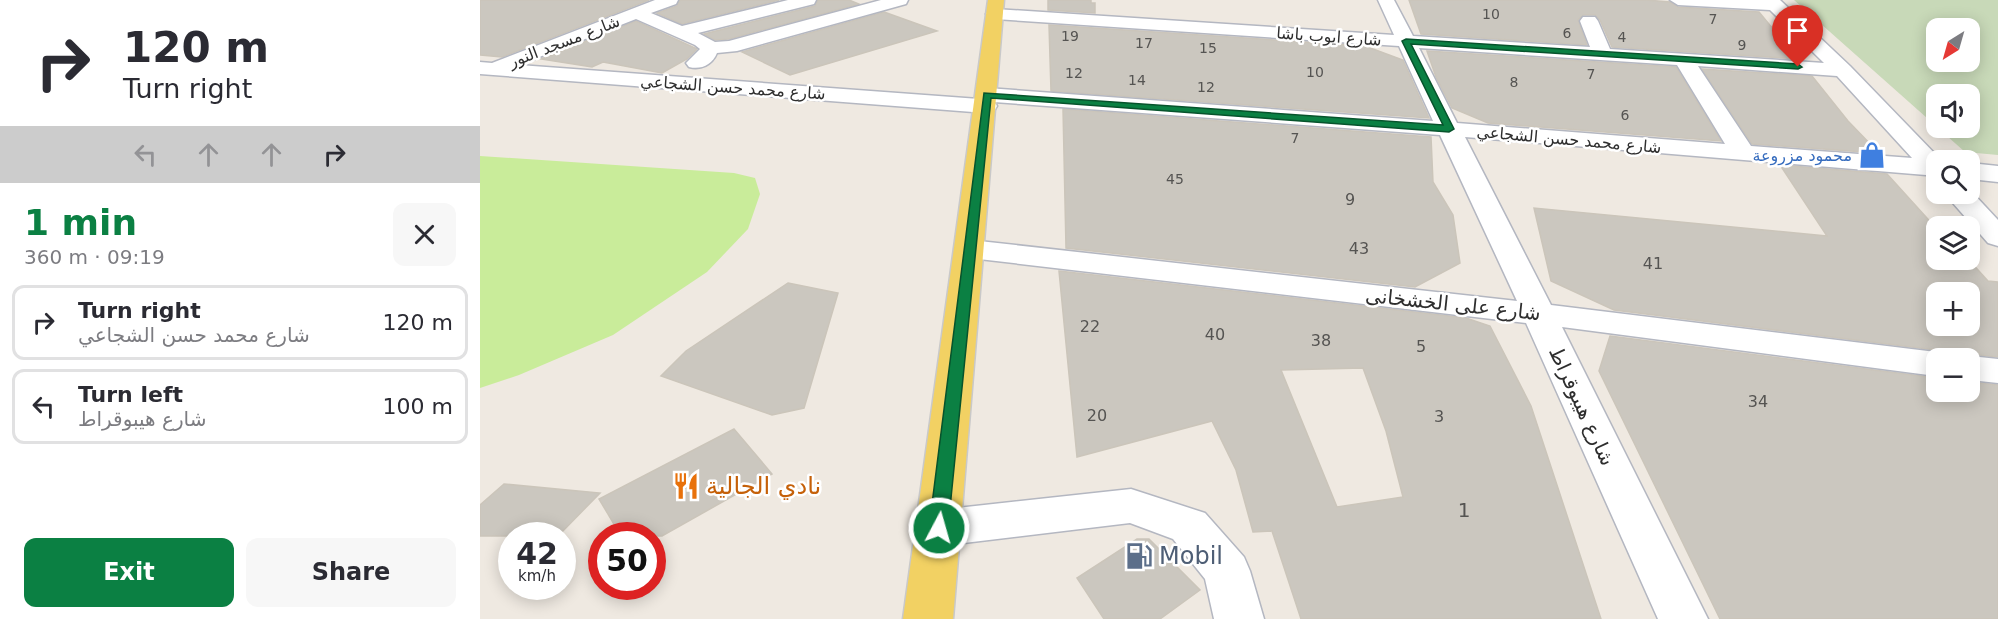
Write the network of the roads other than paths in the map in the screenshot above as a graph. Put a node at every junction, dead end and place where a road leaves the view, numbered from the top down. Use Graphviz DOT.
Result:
graph roads {
  1 [pos="808,0"];
  2 [pos="900,0"];
  3 [pos="1386,0"];
  4 [pos="1678,0"];
  5 [pos="1773,3"];
  6 [pos="677,4"];
  7 [pos="995,7"];
  8 [pos="640,15"];
  9 [pos="1589,21"];
  10 [pos="679,32"];
  11 [pos="1406,41"];
  12 [pos="710,48"];
  13 [pos="1602,54"];
  14 [pos="1683,59"];
  15 [pos="485,69"];
  16 [pos="1843,69"];
  17 [pos="663,82"];
  18 [pos="987,100"];
  19 [pos="1449,129"];
  20 [pos="1743,153"];
  21 [pos="1926,158"];
  22 [pos="1926,168"];
  23 [pos="1980,172"];
  24 [pos="1998,174"];
  25 [pos="1967,204"];
  26 [pos="1998,237"];
  27 [pos="970,249"];
  28 [pos="1539,314"];
  29 [pos="1926,363"];
  30 [pos="1980,369"];
  31 [pos="1998,371"];
  32 [pos="939,528"];
  33 [pos="928,619"];
  34 [pos="1239,619"];
  35 [pos="1683,619"];
  1 -- 10 [label="street"];
  2 -- 12 [label="street"];
  3 -- 11 [label="street, شارع هيبوقراط"];
  4 -- 5 [label="street"];
  5 -- 16 [label="street"];
  6 -- 8 [label="street, شارع مسجد النور"];
  7 -- 11 [label="street, شارع ايوب باشا"];
  7 -- 18 [label="main road"];
  8 -- 10 [label="street"];
  8 -- 15 [label="street, شارع مسجد النور"];
  9 -- 13 [label="street"];
  10 -- 12 [label="street"];
  11 -- 13 [label="street, شارع ايوب باشا"];
  11 -- 19 [label="street, شارع هيبوقراط"];
  12 -- 17 [label="street"];
  13 -- 14 [label="street, شارع ايوب باشا"];
  14 -- 16 [label="street, شارع ايوب باشا"];
  14 -- 20 [label="street"];
  15 -- 17 [label="street, شارع محمد حسن الشجاعي"];
  16 -- 21 [label="street"];
  17 -- 18 [label="street, شارع محمد حسن الشجاعي"];
  18 -- 19 [label="street, شارع محمد حسن الشجاعي"];
  18 -- 27 [label="main road"];
  19 -- 20 [label="street, شارع محمد حسن الشجاعي"];
  19 -- 28 [label="street, شارع هيبوقراط"];
  20 -- 22 [label="street, شارع محمد حسن الشجاعي"];
  23 -- 24 [label="street"];
  25 -- 26 [label="street"];
  27 -- 28 [label="street, شارع على الخشخانى"];
  27 -- 32 [label="main road"];
  28 -- 29 [label="street, شارع على الخشخانى"];
  28 -- 35 [label="street, شارع هيبوقراط"];
  30 -- 31 [label="street"];
  32 -- 33 [label="main road"];
  32 -- 34 [label="street"];
}
